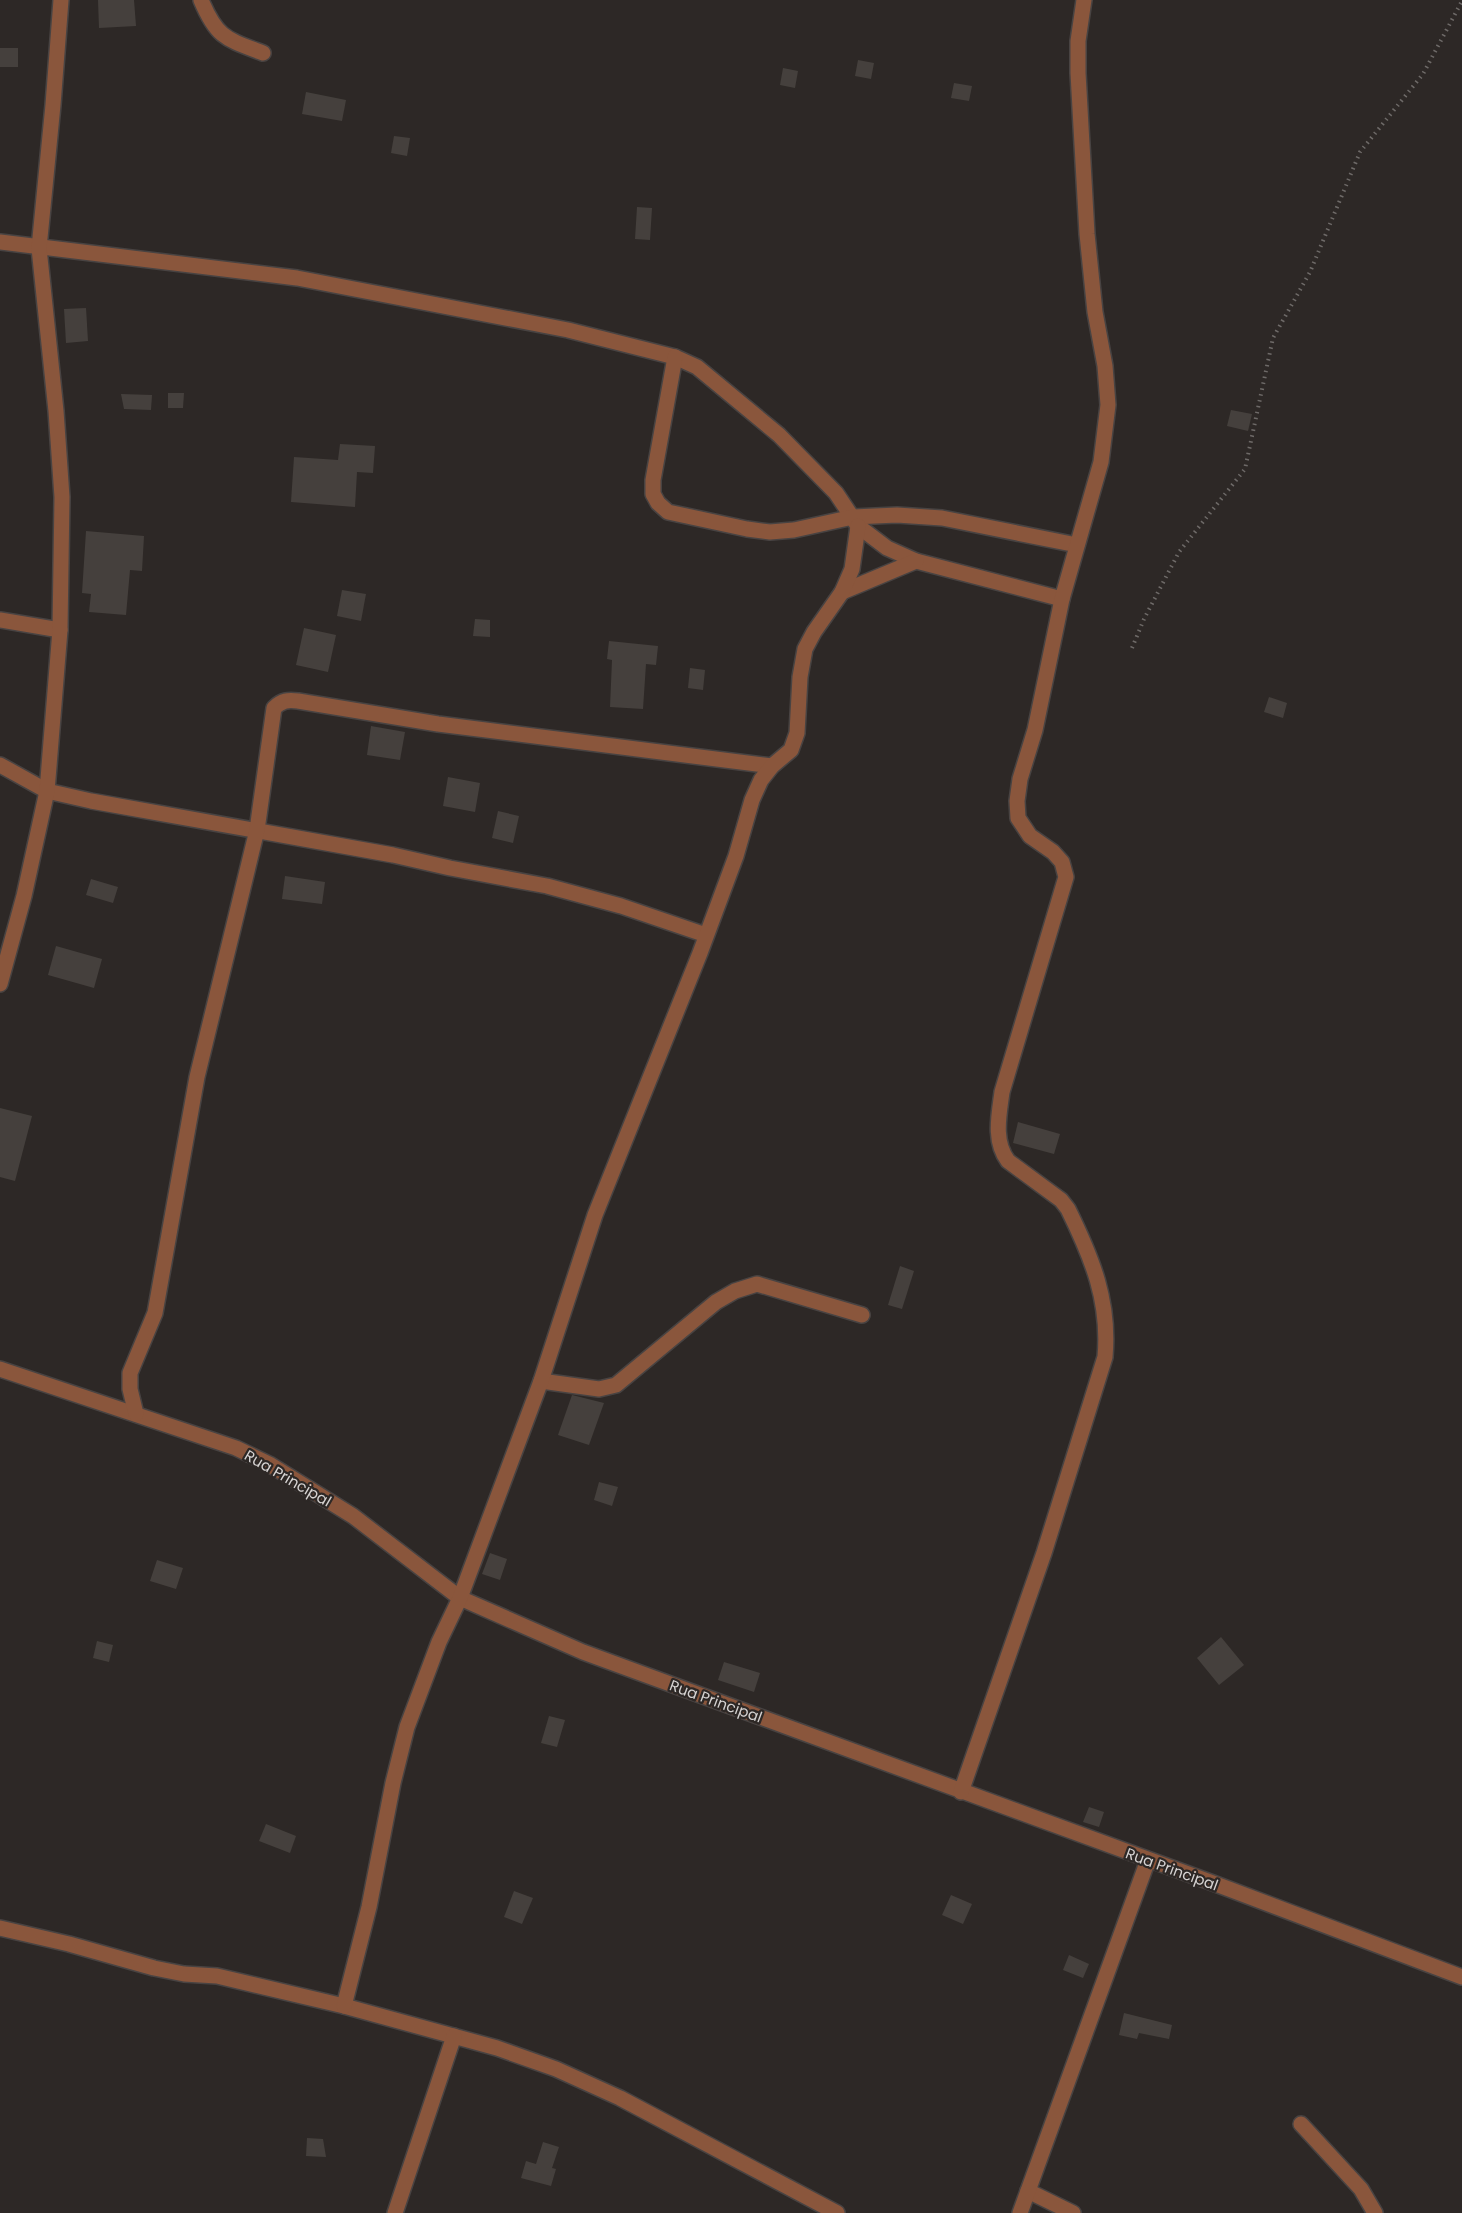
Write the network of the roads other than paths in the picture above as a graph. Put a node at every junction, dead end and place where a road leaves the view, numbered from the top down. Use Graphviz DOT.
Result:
graph roads {
  1 [pos="61,0"];
  2 [pos="201,0"];
  3 [pos="1084,0"];
  4 [pos="262,53"];
  5 [pos="0,242"];
  6 [pos="39,248"];
  7 [pos="675,357"];
  8 [pos="856,522"];
  9 [pos="1077,545"];
  10 [pos="916,561"];
  11 [pos="842,592"];
  12 [pos="1062,599"];
  13 [pos="0,620"];
  14 [pos="60,630"];
  15 [pos="0,765"];
  16 [pos="772,766"];
  17 [pos="47,791"];
  18 [pos="257,830"];
  19 [pos="706,935"];
  20 [pos="0,984"];
  21 [pos="862,1315"];
  22 [pos="0,1369"];
  23 [pos="541,1382"];
  24 [pos="136,1414"];
  25 [pos="460,1598"];
  26 [pos="961,1792"];
  27 [pos="1148,1860"];
  28 [pos="0,1928"];
  29 [pos="1462,1977"];
  30 [pos="344,2006"];
  31 [pos="454,2036"];
  32 [pos="1301,2124"];
  33 [pos="1028,2191"];
  34 [pos="395,2213"];
  35 [pos="837,2213"];
  36 [pos="1020,2213"];
  37 [pos="1073,2213"];
  38 [pos="1375,2213"];
  1 -- 6 [label="street"];
  2 -- 4 [label="street"];
  3 -- 9 [label="street"];
  5 -- 6 [label="street"];
  6 -- 7 [label="street"];
  6 -- 14 [label="street"];
  7 -- 8 [label="street"];
  7 -- 8 [label="street"];
  8 -- 9 [label="street"];
  8 -- 10 [label="street"];
  8 -- 11 [label="street"];
  9 -- 12 [label="street"];
  10 -- 11 [label="street"];
  10 -- 12 [label="street"];
  11 -- 16 [label="street"];
  12 -- 26 [label="street"];
  13 -- 14 [label="street"];
  14 -- 17 [label="street"];
  15 -- 17 [label="street"];
  16 -- 18 [label="street"];
  16 -- 19 [label="street"];
  17 -- 18 [label="street"];
  17 -- 20 [label="street"];
  18 -- 19 [label="street"];
  18 -- 24 [label="street"];
  19 -- 23 [label="street"];
  21 -- 23 [label="street"];
  22 -- 24 [label="street, Rua Principal"];
  23 -- 25 [label="street"];
  24 -- 25 [label="street, Rua Principal"];
  25 -- 26 [label="street, Rua Principal"];
  25 -- 30 [label="street"];
  26 -- 27 [label="street, Rua Principal"];
  27 -- 29 [label="street, Rua Principal"];
  27 -- 33 [label="street"];
  28 -- 30 [label="street"];
  30 -- 31 [label="street"];
  31 -- 34 [label="street"];
  31 -- 35 [label="street"];
  32 -- 38 [label="street"];
  33 -- 36 [label="street"];
  33 -- 37 [label="street"];
}
